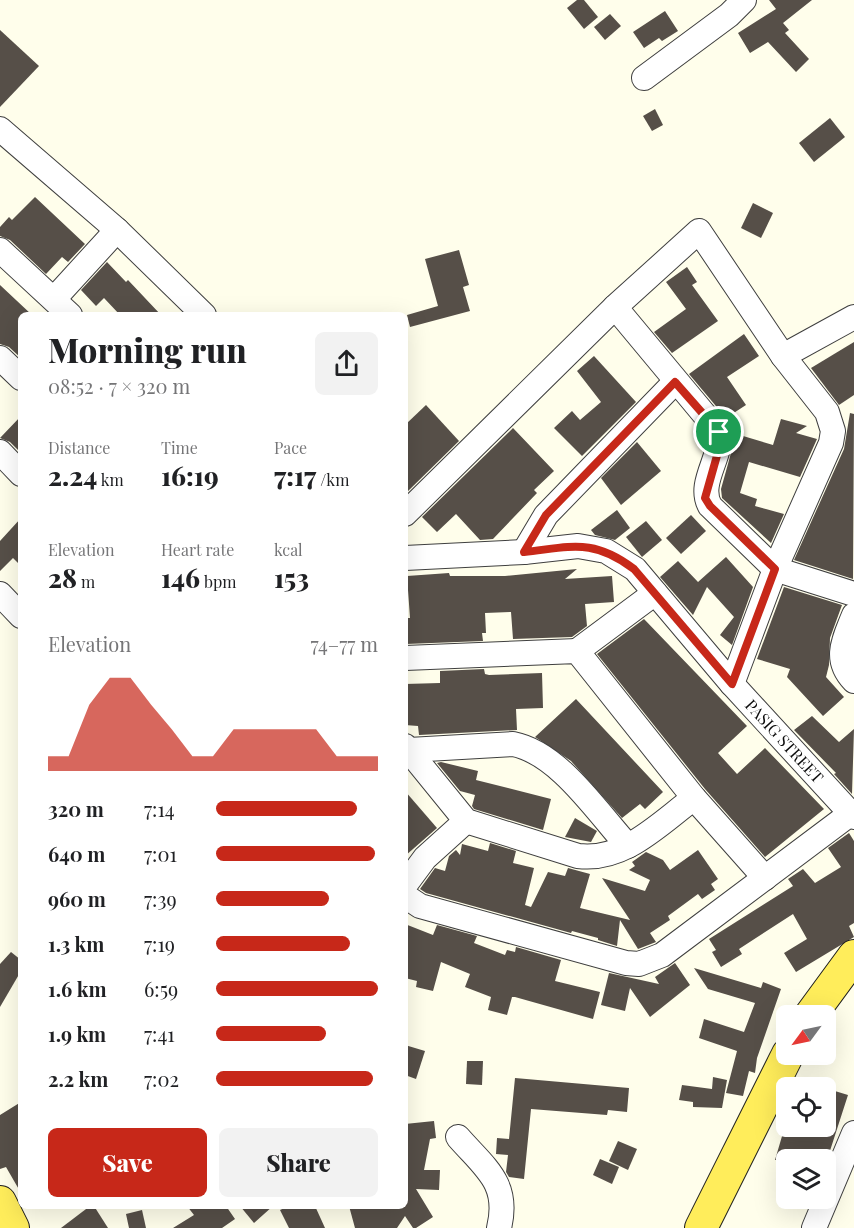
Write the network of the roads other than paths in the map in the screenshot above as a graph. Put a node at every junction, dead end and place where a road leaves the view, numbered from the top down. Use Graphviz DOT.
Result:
graph roads {
  1 [pos="744,0"];
  2 [pos="644,78"];
  3 [pos="0,129"];
  4 [pos="117,230"];
  5 [pos="0,250"];
  6 [pos="62,307"];
  7 [pos="615,307"];
  8 [pos="201,312"];
  9 [pos="854,317"];
  10 [pos="783,356"];
  11 [pos="0,358"];
  12 [pos="18,375"];
  13 [pos="675,382"];
  14 [pos="0,452"];
  15 [pos="18,471"];
  16 [pos="408,509"];
  17 [pos="524,552"];
  18 [pos="408,558"];
  19 [pos="775,569"];
  20 [pos="655,593"];
  21 [pos="0,594"];
  22 [pos="854,594"];
  23 [pos="18,613"];
  24 [pos="854,615"];
  25 [pos="577,651"];
  26 [pos="408,658"];
  27 [pos="854,681"];
  28 [pos="732,684"];
  29 [pos="408,748"];
  30 [pos="408,749"];
  31 [pos="694,798"];
  32 [pos="853,814"];
  33 [pos="466,822"];
  34 [pos="628,846"];
  35 [pos="765,878"];
  36 [pos="408,881"];
  37 [pos="408,898"];
  38 [pos="854,956"];
  39 [pos="818,1005"];
  40 [pos="782,1065"];
  41 [pos="854,1133"];
  42 [pos="458,1137"];
  43 [pos="0,1202"];
  44 [pos="13,1228"];
  45 [pos="499,1228"];
  46 [pos="701,1228"];
  47 [pos="814,1228"];
  1 -- 2 [label="street"];
  3 -- 4 [label="street"];
  4 -- 6 [label="street"];
  4 -- 8 [label="street"];
  5 -- 6 [label="street"];
  7 -- 10 [label="street"];
  7 -- 13 [label="street"];
  7 -- 16 [label="street"];
  9 -- 10 [label="street"];
  10 -- 19 [label="street"];
  11 -- 12 [label="street"];
  13 -- 17 [label="street"];
  13 -- 19 [label="street"];
  14 -- 15 [label="street"];
  17 -- 18 [label="street, PASIG STREET"];
  17 -- 20 [label="street, PASIG STREET"];
  19 -- 22 [label="street"];
  19 -- 28 [label="street"];
  20 -- 25 [label="street"];
  20 -- 28 [label="street, PASIG STREET"];
  21 -- 23 [label="street"];
  24 -- 27 [label="street"];
  25 -- 26 [label="street"];
  25 -- 31 [label="street"];
  28 -- 32 [label="street, PASIG STREET"];
  29 -- 34 [label="street"];
  30 -- 33 [label="street"];
  31 -- 34 [label="street"];
  31 -- 35 [label="street"];
  32 -- 35 [label="street"];
  33 -- 34 [label="street"];
  33 -- 36 [label="street"];
  35 -- 37 [label="street"];
  38 -- 39 [label="main road"];
  40 -- 46 [label="main road"];
  41 -- 47 [label="street"];
  42 -- 45 [label="street"];
  43 -- 44 [label="main road"];
}
